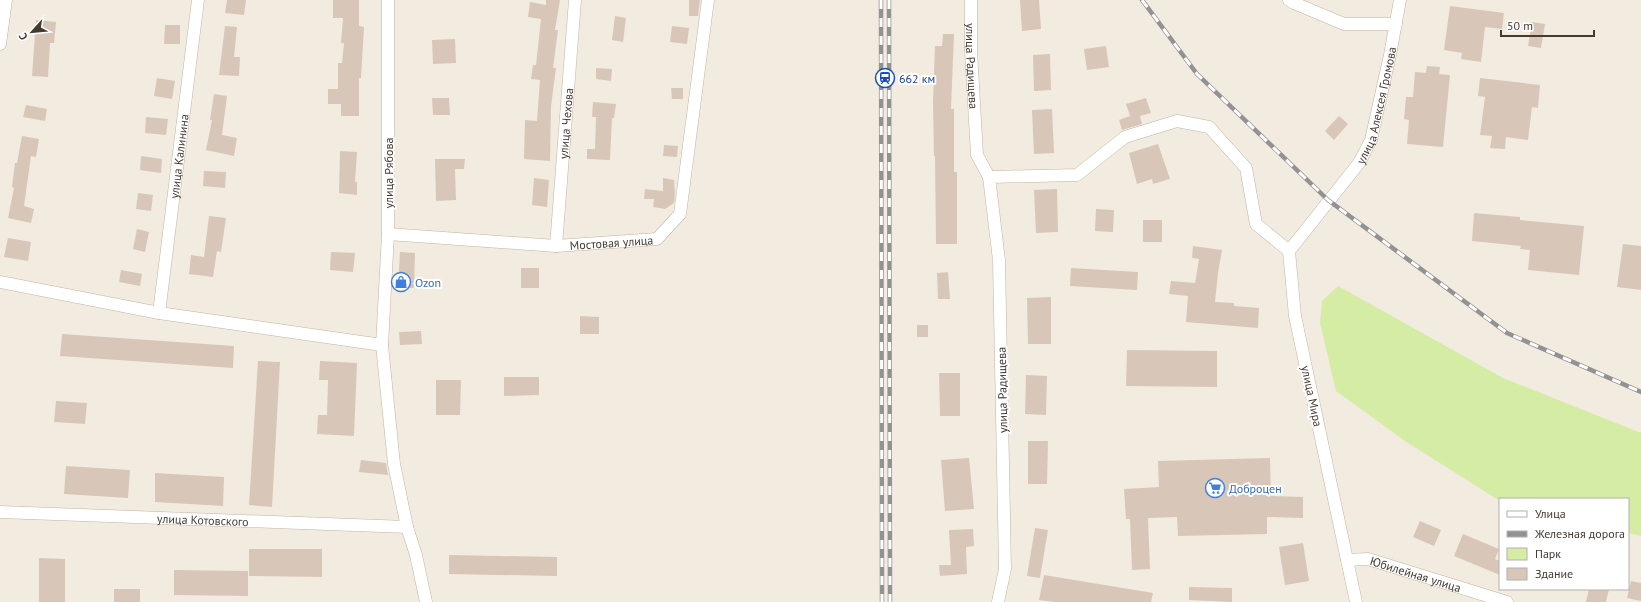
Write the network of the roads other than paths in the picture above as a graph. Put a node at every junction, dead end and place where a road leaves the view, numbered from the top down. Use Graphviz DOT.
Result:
graph roads {
  1 [pos="6,0"];
  2 [pos="198,0"];
  3 [pos="388,0"];
  4 [pos="575,0"];
  5 [pos="708,0"];
  6 [pos="971,0"];
  7 [pos="1289,0"];
  8 [pos="1400,0"];
  9 [pos="1396,24"];
  10 [pos="0,44"];
  11 [pos="989,177"];
  12 [pos="388,234"];
  13 [pos="556,246"];
  14 [pos="1289,251"];
  15 [pos="0,282"];
  16 [pos="159,313"];
  17 [pos="382,345"];
  18 [pos="0,512"];
  19 [pos="406,527"];
  20 [pos="1347,560"];
  21 [pos="426,602"];
  22 [pos="998,602"];
  23 [pos="1356,602"];
  24 [pos="1507,602"];
  1 -- 10 [label="street"];
  2 -- 16 [label="street, улица Калинина"];
  3 -- 12 [label="street, улица Рябова"];
  4 -- 13 [label="street, улица Чехова"];
  5 -- 13 [label="street, Мостовая улица"];
  6 -- 11 [label="street, улица Радищева"];
  7 -- 9 [label="street"];
  8 -- 9 [label="street, улица Алексея Громова"];
  9 -- 14 [label="street, улица Алексея Громова"];
  11 -- 14 [label="street"];
  11 -- 22 [label="street, улица Радищева"];
  12 -- 13 [label="street, Мостовая улица"];
  12 -- 17 [label="street, улица Рябова"];
  14 -- 20 [label="street, улица Мира"];
  15 -- 16 [label="street"];
  16 -- 17 [label="street"];
  17 -- 19 [label="street, улица Рябова"];
  18 -- 19 [label="street, улица Котовского"];
  19 -- 21 [label="street, улица Рябова"];
  20 -- 23 [label="street, улица Мира"];
  20 -- 24 [label="street, Юбилейная улица"];
}
